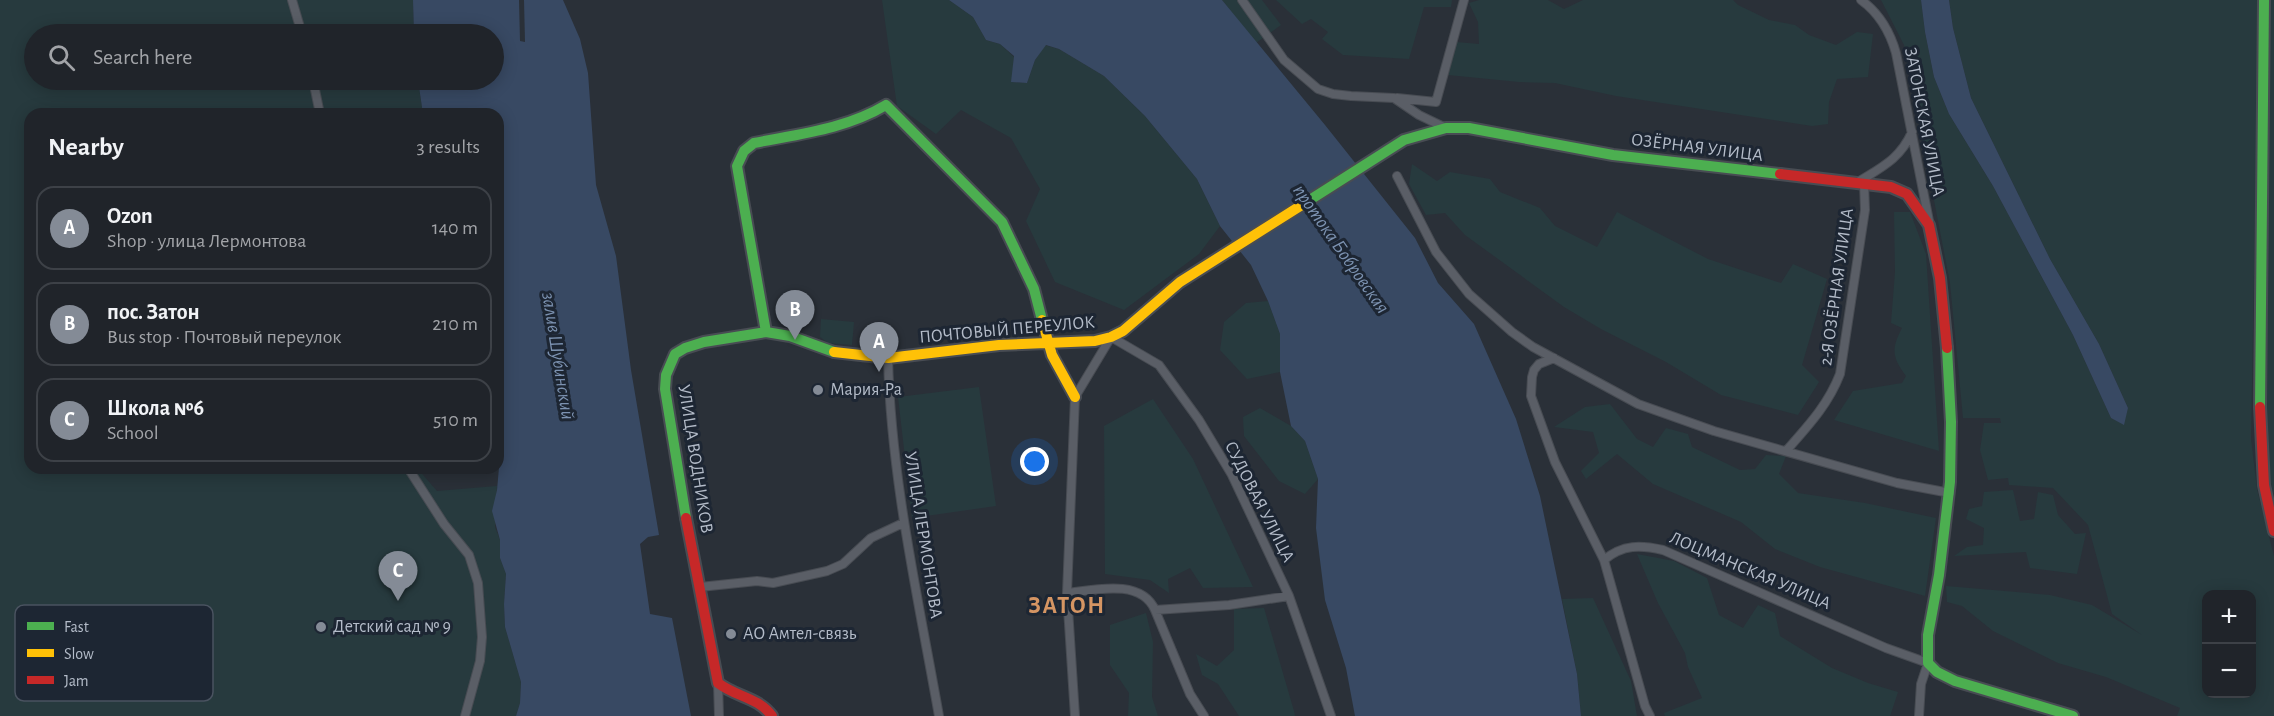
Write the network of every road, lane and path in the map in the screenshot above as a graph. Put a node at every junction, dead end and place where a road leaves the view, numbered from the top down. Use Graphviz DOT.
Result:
graph roads {
  1 [pos="292,0"];
  2 [pos="1242,0"];
  3 [pos="1464,0"];
  4 [pos="1861,0"];
  5 [pos="2264,0"];
  6 [pos="299,24"];
  7 [pos="315,90"];
  8 [pos="1394,98"];
  9 [pos="319,108"];
  10 [pos="1446,128"];
  11 [pos="1912,130"];
  12 [pos="1397,176"];
  13 [pos="1861,182"];
  14 [pos="1929,225"];
  15 [pos="766,332"];
  16 [pos="1112,337"];
  17 [pos="1048,342"];
  18 [pos="888,358"];
  19 [pos="1554,358"];
  20 [pos="1074,397"];
  21 [pos="1786,450"];
  22 [pos="412,474"];
  23 [pos="1950,493"];
  24 [pos="903,523"];
  25 [pos="2274,531"];
  26 [pos="1604,560"];
  27 [pos="700,587"];
  28 [pos="1067,593"];
  29 [pos="1289,596"];
  30 [pos="1155,610"];
  31 [pos="1928,663"];
  32 [pos="718,682"];
  33 [pos="465,716"];
  34 [pos="719,716"];
  35 [pos="772,716"];
  36 [pos="939,716"];
  37 [pos="1075,716"];
  38 [pos="1204,716"];
  39 [pos="1331,716"];
  40 [pos="1650,716"];
  41 [pos="1919,716"];
  42 [pos="2073,716"];
  1 -- 6 [label="street"];
  2 -- 8 [label="street"];
  3 -- 8 [label="street"];
  4 -- 11 [label="street, ЗАТОНСКАЯ УЛИЦА"];
  5 -- 25 [label="street"];
  7 -- 9 [label="street"];
  8 -- 10 [label="street, ОЗЁРНАЯ УЛИЦА"];
  10 -- 13 [label="street, ОЗЁРНАЯ УЛИЦА"];
  10 -- 16 [label="street, ОЗЁРНАЯ УЛИЦА"];
  11 -- 13 [label="street"];
  11 -- 14 [label="street, ЗАТОНСКАЯ УЛИЦА"];
  12 -- 19 [label="street"];
  13 -- 14 [label="street, ОЗЁРНАЯ УЛИЦА"];
  13 -- 21 [label="street, 2-Я ОЗЁРНАЯ УЛИЦА"];
  14 -- 23 [label="street"];
  15 -- 17 [label="street"];
  15 -- 18 [label="street, ПОЧТОВЫЙ ПЕРЕУЛОК"];
  15 -- 27 [label="street, УЛИЦА ВОДНИКОВ"];
  16 -- 17 [label="street, ПОЧТОВЫЙ ПЕРЕУЛОК"];
  16 -- 20 [label="street"];
  16 -- 29 [label="street, СУДОВАЯ УЛИЦА"];
  17 -- 18 [label="street, ПОЧТОВЫЙ ПЕРЕУЛОК"];
  17 -- 20 [label="street"];
  18 -- 24 [label="street, УЛИЦА ЛЕРМОНТОВА"];
  19 -- 21 [label="street"];
  19 -- 26 [label="street"];
  20 -- 28 [label="street"];
  21 -- 23 [label="street"];
  22 -- 33 [label="street"];
  23 -- 31 [label="street"];
  24 -- 27 [label="street"];
  24 -- 36 [label="street, УЛИЦА ЛЕРМОНТОВА"];
  26 -- 31 [label="street, ЛОЦМАНСКАЯ УЛИЦА"];
  26 -- 40 [label="street"];
  27 -- 32 [label="street, УЛИЦА ВОДНИКОВ"];
  28 -- 30 [label="street"];
  28 -- 37 [label="street"];
  29 -- 30 [label="street"];
  29 -- 39 [label="street, СУДОВАЯ УЛИЦА"];
  30 -- 38 [label="street"];
  31 -- 41 [label="street"];
  31 -- 42 [label="street, ЛОЦМАНСКАЯ УЛИЦА"];
  32 -- 34 [label="street"];
  32 -- 35 [label="street"];
}
